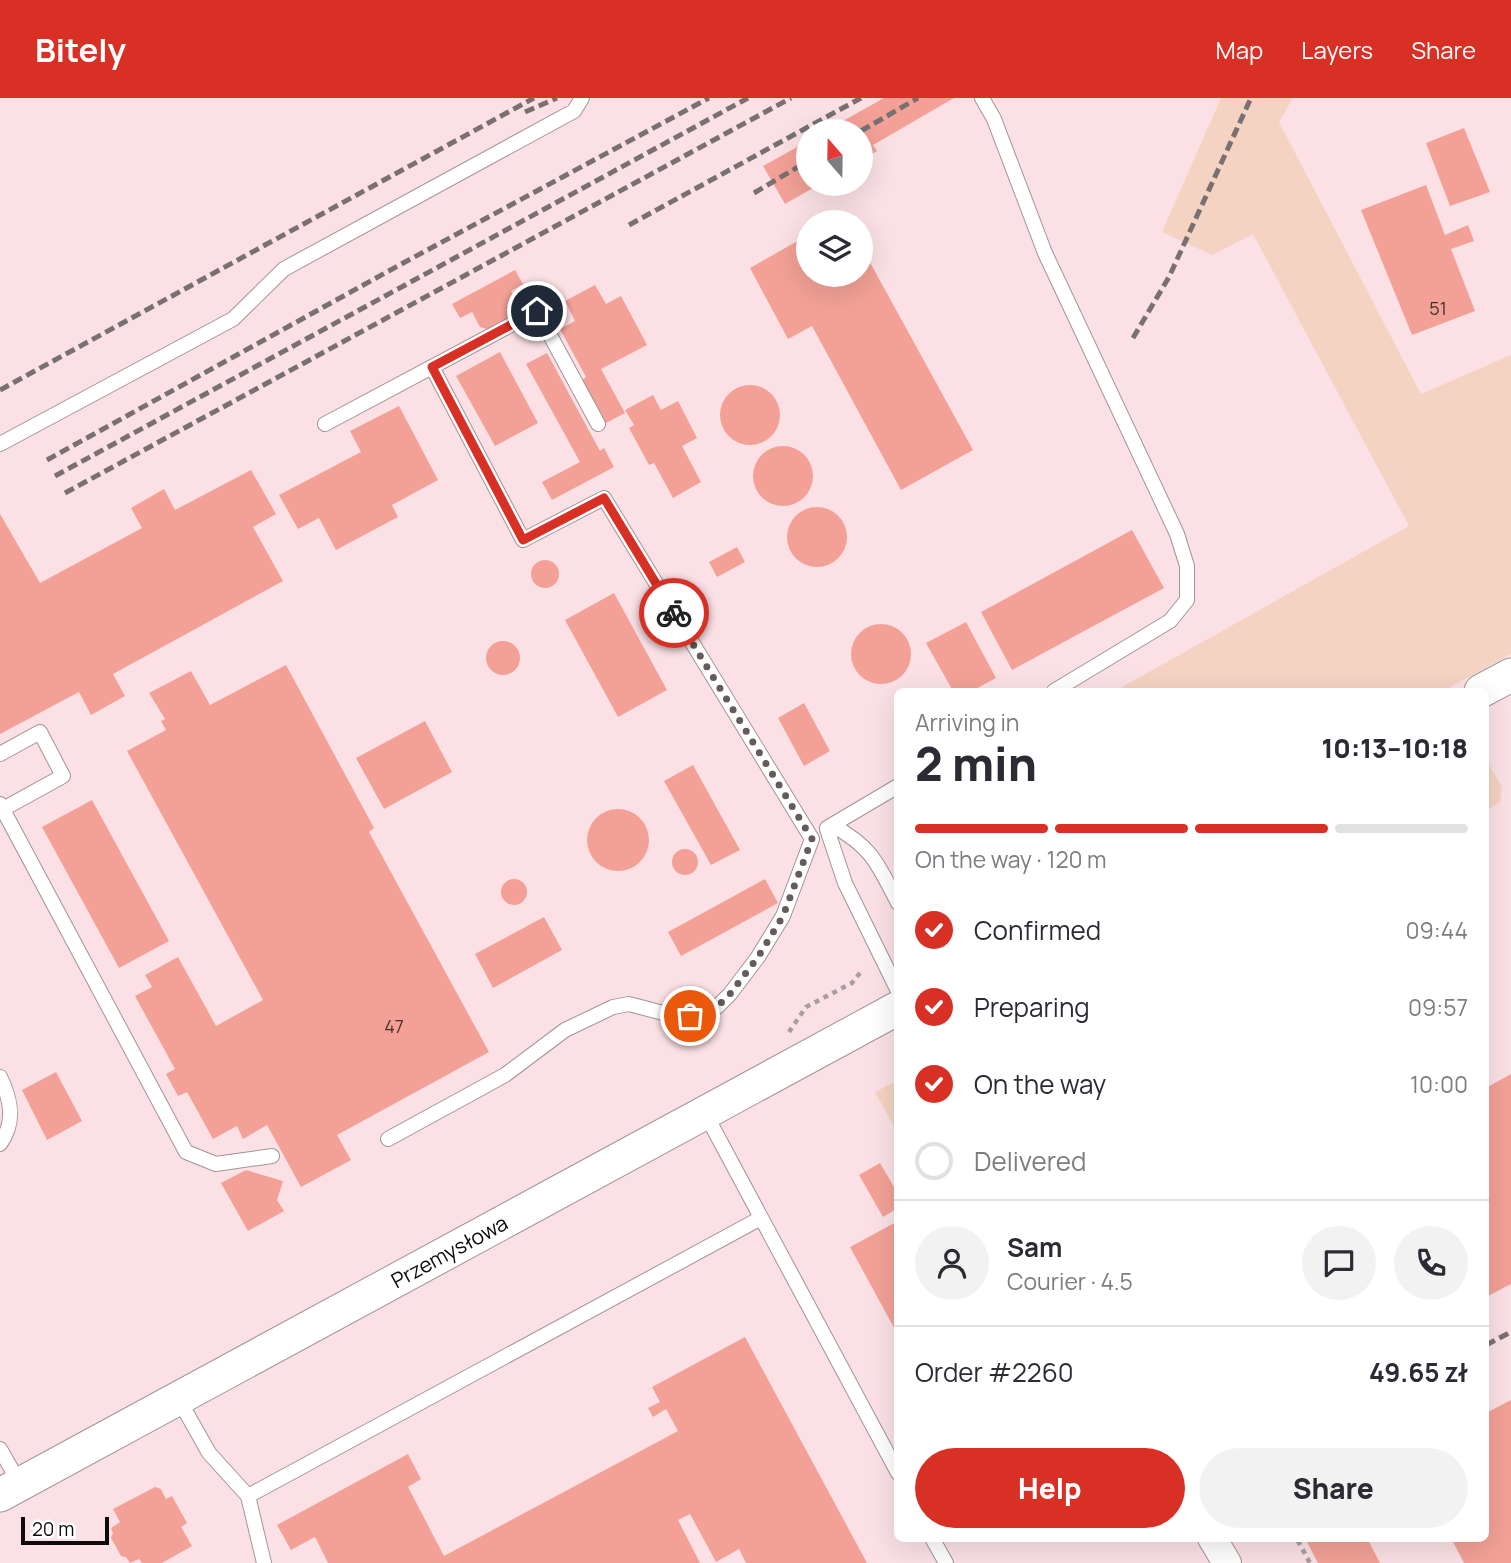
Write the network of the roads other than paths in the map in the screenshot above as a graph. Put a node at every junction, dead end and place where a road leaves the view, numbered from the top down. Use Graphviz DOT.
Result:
graph roads {
  1 [pos="582,98"];
  2 [pos="982,98"];
  3 [pos="432,367"];
  4 [pos="325,424"];
  5 [pos="598,424"];
  6 [pos="0,444"];
  7 [pos="1511,676"];
  8 [pos="1059,688"];
  9 [pos="1488,688"];
  10 [pos="0,754"];
  11 [pos="894,788"];
  12 [pos="1,806"];
  13 [pos="829,827"];
  14 [pos="812,839"];
  15 [pos="894,895"];
  16 [pos="894,983"];
  17 [pos="894,1010"];
  18 [pos="0,1077"];
  19 [pos="704,1112"];
  20 [pos="388,1139"];
  21 [pos="0,1143"];
  22 [pos="272,1156"];
  23 [pos="761,1218"];
  24 [pos="178,1398"];
  25 [pos="0,1449"];
  26 [pos="894,1467"];
  27 [pos="10,1490"];
  28 [pos="248,1496"];
  29 [pos="934,1542"];
  30 [pos="1214,1542"];
  31 [pos="264,1563"];
  32 [pos="946,1563"];
  33 [pos="1227,1563"];
  1 -- 6 [label="lane"];
  2 -- 8 [label="lane"];
  3 -- 4 [label="lane"];
  3 -- 5 [label="lane"];
  3 -- 14 [label="lane"];
  7 -- 9 [label="street"];
  10 -- 12 [label="lane"];
  11 -- 13 [label="lane"];
  12 -- 22 [label="lane"];
  13 -- 14 [label="lane"];
  13 -- 15 [label="lane"];
  13 -- 16 [label="lane"];
  14 -- 20 [label="lane"];
  17 -- 19 [label="street, Przemysłowa"];
  18 -- 21 [label="lane"];
  19 -- 23 [label="lane"];
  19 -- 24 [label="street, Przemysłowa"];
  23 -- 26 [label="lane"];
  23 -- 28 [label="lane"];
  24 -- 27 [label="street, Przemysłowa"];
  24 -- 28 [label="lane"];
  25 -- 27 [label="lane"];
  28 -- 31 [label="lane"];
  29 -- 32 [label="lane"];
  30 -- 33 [label="street"];
}
